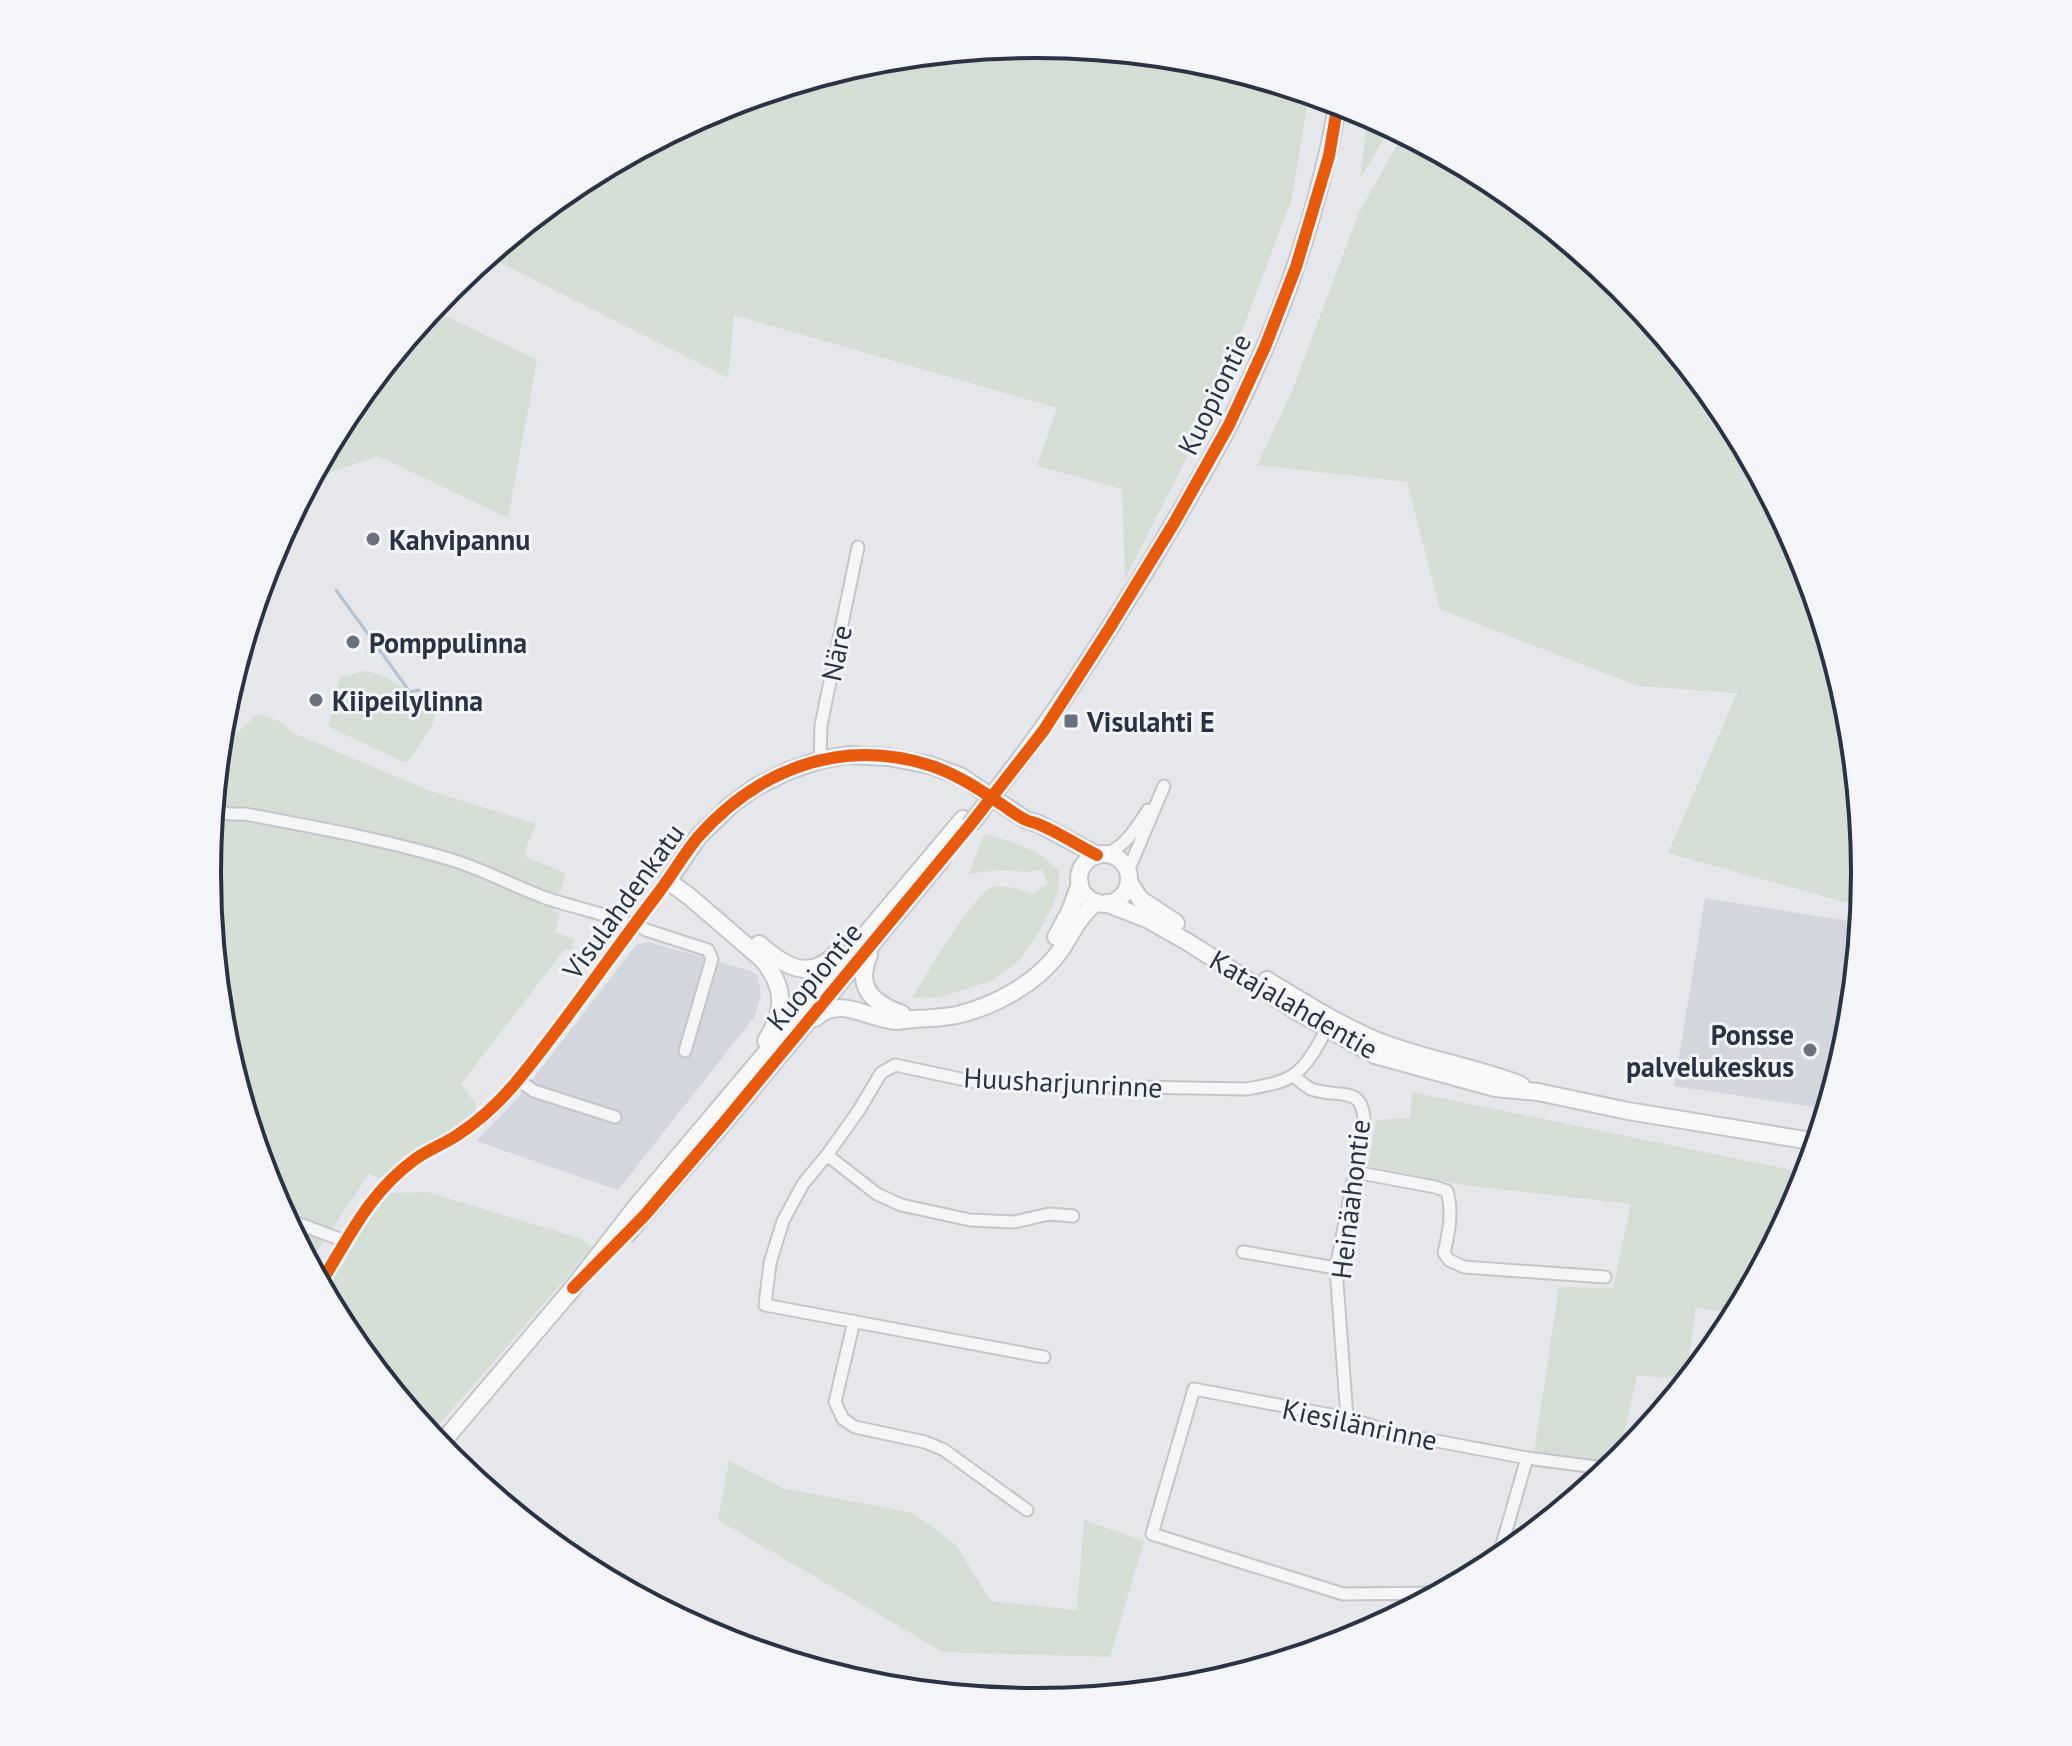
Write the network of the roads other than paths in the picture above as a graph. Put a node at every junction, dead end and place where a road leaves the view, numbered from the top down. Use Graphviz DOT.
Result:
graph roads {
  1 [pos="1336,115"];
  2 [pos="858,547"];
  3 [pos="820,760"];
  4 [pos="224,813"];
  5 [pos="1026,820"];
  6 [pos="1102,854"];
  7 [pos="1082,867"];
  8 [pos="671,876"];
  9 [pos="1128,876"];
  10 [pos="1080,884"];
  11 [pos="908,892"];
  12 [pos="1101,903"];
  13 [pos="634,925"];
  14 [pos="1012,992"];
  15 [pos="915,1019"];
  16 [pos="1329,1024"];
  17 [pos="788,1045"];
  18 [pos="685,1051"];
  19 [pos="1293,1075"];
  20 [pos="518,1080"];
  21 [pos="720,1108"];
  22 [pos="615,1117"];
  23 [pos="1806,1140"];
  24 [pos="827,1155"];
  25 [pos="1355,1172"];
  26 [pos="1073,1216"];
  27 [pos="301,1225"];
  28 [pos="345,1241"];
  29 [pos="1243,1252"];
  30 [pos="1336,1268"];
  31 [pos="326,1273"];
  32 [pos="1605,1277"];
  33 [pos="573,1288"];
  34 [pos="854,1321"];
  35 [pos="1044,1357"];
  36 [pos="1347,1418"];
  37 [pos="448,1436"];
  38 [pos="1527,1458"];
  39 [pos="1593,1467"];
  40 [pos="1027,1510"];
  41 [pos="1503,1541"];
  42 [pos="1416,1593"];
  1 -- 11 [label="street, Kuopiontie"];
  2 -- 3 [label="street, Näre"];
  3 -- 5 [label="street, Visulahdenkatu"];
  3 -- 8 [label="street, Visulahdenkatu"];
  4 -- 13 [label="street"];
  5 -- 6 [label="street, Visulahdenkatu"];
  5 -- 7 [label="street, Visulahdenkatu"];
  6 -- 7 [label="street"];
  6 -- 9 [label="street"];
  6 -- 9 [label="street"];
  7 -- 10 [label="street"];
  8 -- 11 [label="street"];
  8 -- 13 [label="street, Visulahdenkatu"];
  8 -- 21 [label="street"];
  9 -- 12 [label="street"];
  9 -- 16 [label="street, Katajalahdentie"];
  10 -- 12 [label="street"];
  10 -- 14 [label="street"];
  11 -- 15 [label="street"];
  11 -- 17 [label="street, Kuopiontie"];
  11 -- 21 [label="street, Kuopiontie"];
  12 -- 14 [label="street"];
  12 -- 16 [label="street, Katajalahdentie"];
  13 -- 18 [label="street"];
  13 -- 20 [label="street, Visulahdenkatu"];
  14 -- 15 [label="street"];
  15 -- 17 [label="street"];
  16 -- 19 [label="street"];
  16 -- 23 [label="street, Katajalahdentie"];
  17 -- 33 [label="street, Kuopiontie"];
  19 -- 24 [label="street, Huusharjunrinne"];
  19 -- 25 [label="street, Heinäahontie"];
  20 -- 22 [label="street"];
  20 -- 28 [label="street, Visulahdenkatu"];
  21 -- 33 [label="street, Kuopiontie"];
  24 -- 26 [label="street"];
  24 -- 34 [label="street, Huusharjunrinne"];
  25 -- 30 [label="street, Heinäahontie"];
  25 -- 32 [label="street"];
  27 -- 28 [label="street"];
  28 -- 31 [label="street, Visulahdenkatu"];
  29 -- 30 [label="street"];
  30 -- 36 [label="street, Heinäahontie"];
  33 -- 37 [label="street, Kuopiontie"];
  34 -- 35 [label="street, Huusharjunrinne"];
  34 -- 40 [label="street"];
  36 -- 38 [label="street, Kiesilänrinne"];
  36 -- 42 [label="street, Kiesilänrinne"];
  38 -- 39 [label="street, Kiesilänrinne"];
  38 -- 41 [label="street"];
}
